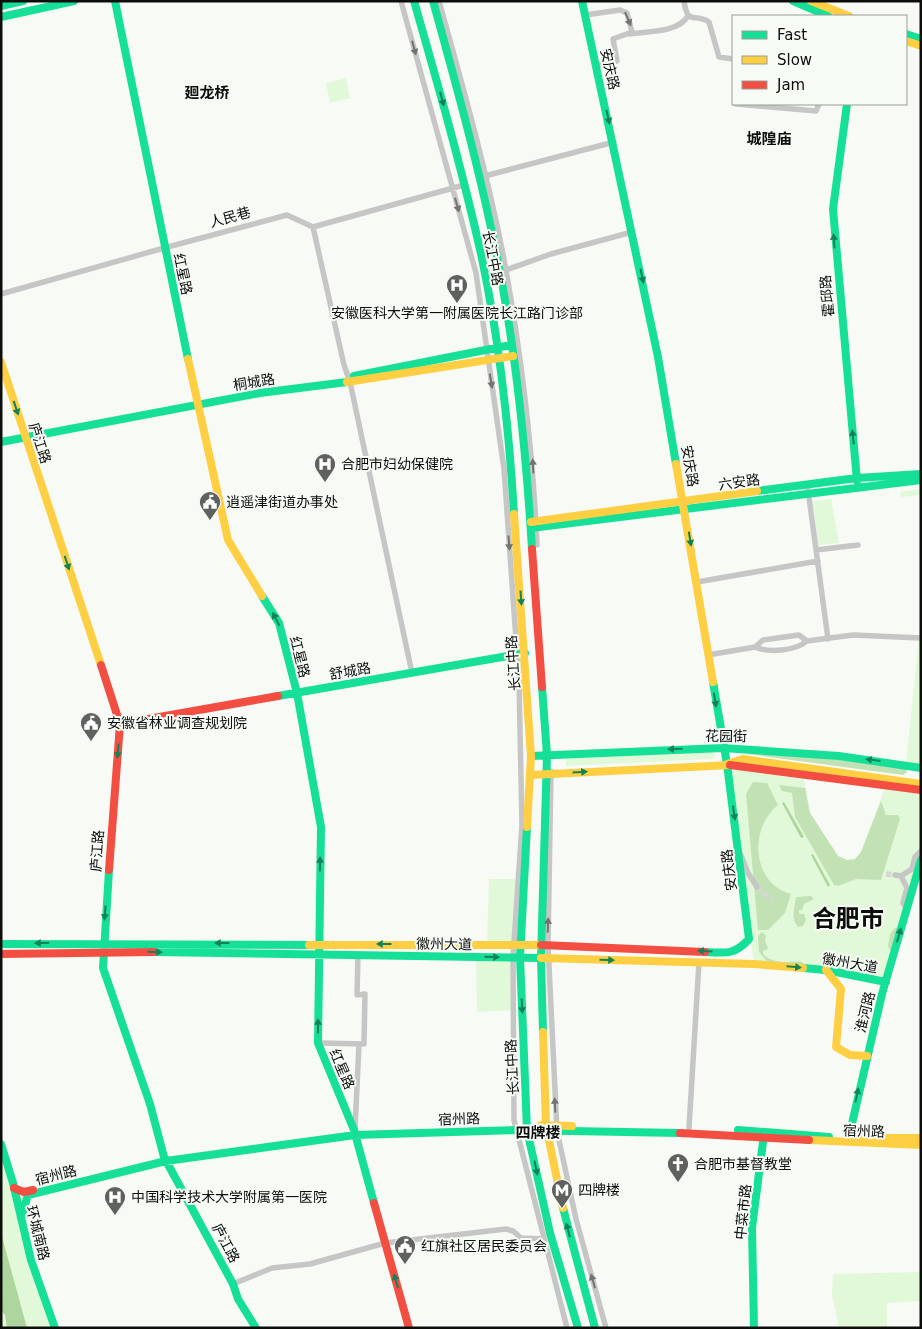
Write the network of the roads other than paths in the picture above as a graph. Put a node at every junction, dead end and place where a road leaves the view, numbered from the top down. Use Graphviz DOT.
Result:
graph roads {
  1 [pos="22,1"];
  2 [pos="74,1"];
  3 [pos="115,1"];
  4 [pos="401,1"];
  5 [pos="414,1"];
  6 [pos="433,1"];
  7 [pos="439,1"];
  8 [pos="582,1"];
  9 [pos="684,1"];
  10 [pos="793,1"];
  11 [pos="811,1"];
  12 [pos="1,6"];
  13 [pos="585,15"];
  14 [pos="826,15"];
  15 [pos="846,15"];
  16 [pos="688,16"];
  17 [pos="1,17"];
  18 [pos="629,34"];
  19 [pos="907,34"];
  20 [pos="921,39"];
  21 [pos="907,41"];
  22 [pos="921,46"];
  23 [pos="732,58"];
  24 [pos="596,66"];
  25 [pos="747,105"];
  26 [pos="819,105"];
  27 [pos="847,105"];
  28 [pos="614,142"];
  29 [pos="484,176"];
  30 [pos="464,185"];
  31 [pos="452,188"];
  32 [pos="313,227"];
  33 [pos="632,232"];
  34 [pos="164,248"];
  35 [pos="506,270"];
  36 [pos="1,294"];
  37 [pos="511,345"];
  38 [pos="496,348"];
  39 [pos="487,351"];
  40 [pos="513,356"];
  41 [pos="498,358"];
  42 [pos="488,360"];
  43 [pos="1,362"];
  44 [pos="349,379"];
  45 [pos="197,402"];
  46 [pos="24,435"];
  47 [pos="1,438"];
  48 [pos="1,442"];
  49 [pos="921,474"];
  50 [pos="921,480"];
  51 [pos="857,482"];
  52 [pos="808,489"];
  53 [pos="684,505"];
  54 [pos="534,525"];
  55 [pos="858,545"];
  56 [pos="816,550"];
  57 [pos="818,561"];
  58 [pos="697,582"];
  59 [pos="828,638"];
  60 [pos="921,638"];
  61 [pos="807,641"];
  62 [pos="755,647"];
  63 [pos="521,654"];
  64 [pos="708,655"];
  65 [pos="412,673"];
  66 [pos="297,693"];
  67 [pos="120,724"];
  68 [pos="723,748"];
  69 [pos="549,755"];
  70 [pos="531,756"];
  71 [pos="727,764"];
  72 [pos="921,768"];
  73 [pos="549,774"];
  74 [pos="531,775"];
  75 [pos="921,784"];
  76 [pos="921,790"];
  77 [pos="739,848"];
  78 [pos="921,851"];
  79 [pos="921,860"];
  80 [pos="919,872"];
  81 [pos="757,887"];
  82 [pos="907,909"];
  83 [pos="749,939"];
  84 [pos="103,943"];
  85 [pos="1,944"];
  86 [pos="319,944"];
  87 [pos="518,945"];
  88 [pos="545,945"];
  89 [pos="103,951"];
  90 [pos="1,954"];
  91 [pos="319,954"];
  92 [pos="358,955"];
  93 [pos="517,957"];
  94 [pos="545,958"];
  95 [pos="699,962"];
  96 [pos="826,970"];
  97 [pos="886,982"];
  98 [pos="318,1044"];
  99 [pos="359,1044"];
  100 [pos="866,1056"];
  101 [pos="516,1127"];
  102 [pos="528,1128"];
  103 [pos="547,1128"];
  104 [pos="556,1128"];
  105 [pos="689,1128"];
  106 [pos="355,1132"];
  107 [pos="764,1135"];
  108 [pos="921,1138"];
  109 [pos="848,1141"];
  110 [pos="1,1144"];
  111 [pos="921,1145"];
  112 [pos="165,1159"];
  113 [pos="14,1188"];
  114 [pos="21,1218"];
  115 [pos="544,1239"];
  116 [pos="385,1243"];
  117 [pos="233,1284"];
  118 [pos="55,1328"];
  119 [pos="256,1328"];
  120 [pos="410,1328"];
  121 [pos="567,1328"];
  122 [pos="578,1328"];
  123 [pos="595,1328"];
  124 [pos="606,1328"];
  125 [pos="754,1328"];
  1 -- 12 [label="main road"];
  2 -- 17 [label="main road"];
  3 -- 34 [label="main road, 红星路"];
  4 -- 31 [label="street, one-way"];
  5 -- 30 [label="main road, 长江中路, one-way"];
  6 -- 37 [label="main road, 长江中路"];
  7 -- 29 [label="street"];
  8 -- 13 [label="main road, 安庆路"];
  9 -- 16 [label="street"];
  10 -- 14 [label="main road"];
  11 -- 15 [label="main road"];
  13 -- 18 [label="street, one-way"];
  13 -- 24 [label="main road, 安庆路"];
  16 -- 18 [label="street"];
  16 -- 23 [label="street"];
  18 -- 24 [label="street"];
  19 -- 20 [label="main road"];
  21 -- 22 [label="main road"];
  24 -- 28 [label="main road, 安庆路, one-way"];
  25 -- 26 [label="street"];
  51 -- 27 [label="main road, 霍邱路, one-way"];
  28 -- 29 [label="street"];
  28 -- 33 [label="main road, 安庆路"];
  29 -- 35 [label="street"];
  30 -- 31 [label="street"];
  30 -- 38 [label="main road, 长江中路"];
  31 -- 32 [label="street"];
  31 -- 39 [label="street, one-way"];
  32 -- 34 [label="street, 人民巷"];
  32 -- 44 [label="street"];
  33 -- 35 [label="street"];
  33 -- 53 [label="main road, 安庆路, one-way"];
  34 -- 36 [label="street, 人民巷"];
  34 -- 45 [label="main road, 红星路"];
  54 -- 35 [label="street, one-way"];
  37 -- 38 [label="main road, 桐城路"];
  37 -- 40 [label="main road, 长江中路"];
  38 -- 39 [label="main road, 桐城路"];
  38 -- 41 [label="main road, 长江中路"];
  39 -- 42 [label="street"];
  39 -- 44 [label="main road, 桐城路"];
  40 -- 41 [label="main road, 桐城路"];
  40 -- 54 [label="main road, 长江中路"];
  41 -- 42 [label="main road, 桐城路"];
  41 -- 63 [label="main road, 长江中路, one-way"];
  42 -- 44 [label="main road, 桐城路"];
  42 -- 63 [label="street, one-way"];
  43 -- 46 [label="main road, 庐江路, one-way"];
  44 -- 45 [label="main road, 桐城路"];
  44 -- 65 [label="street"];
  45 -- 46 [label="main road, 桐城路"];
  66 -- 45 [label="main road, 红星路, one-way"];
  46 -- 47 [label="main road, 桐城路"];
  46 -- 48 [label="main road, 桐城路"];
  46 -- 67 [label="main road, 庐江路, one-way"];
  49 -- 51 [label="main road, 六安路"];
  50 -- 51 [label="main road, 六安路"];
  51 -- 52 [label="main road, 六安路"];
  52 -- 53 [label="main road, 六安路"];
  52 -- 56 [label="street"];
  53 -- 54 [label="main road, 六安路"];
  53 -- 58 [label="main road, 安庆路, one-way"];
  54 -- 69 [label="main road, 长江中路"];
  55 -- 56 [label="street"];
  56 -- 57 [label="street"];
  57 -- 58 [label="street"];
  57 -- 59 [label="street"];
  58 -- 64 [label="main road, 安庆路"];
  59 -- 60 [label="street"];
  59 -- 61 [label="street"];
  61 -- 62 [label="street"];
  61 -- 62 [label="street"];
  62 -- 64 [label="street"];
  63 -- 65 [label="main road, 舒城路"];
  63 -- 70 [label="main road, 长江中路"];
  63 -- 87 [label="street"];
  64 -- 68 [label="main road, 安庆路, one-way"];
  65 -- 66 [label="main road, 舒城路"];
  66 -- 67 [label="main road, 舒城路"];
  86 -- 66 [label="main road, 红星路, one-way"];
  67 -- 84 [label="main road, 庐江路, one-way"];
  68 -- 69 [label="main road, 花园街, one-way"];
  68 -- 71 [label="main road, 安庆路"];
  72 -- 68 [label="main road, 花园街, one-way"];
  69 -- 70 [label="main road, 花园街"];
  69 -- 73 [label="main road, 长江中路"];
  70 -- 74 [label="main road, 长江中路"];
  73 -- 71 [label="main road, 花园街, one-way"];
  71 -- 75 [label="main road, 花园街"];
  71 -- 76 [label="main road, 花园街"];
  71 -- 77 [label="main road, 安庆路, one-way"];
  73 -- 74 [label="main road, 花园街"];
  88 -- 73 [label="main road, 长江中路, one-way"];
  74 -- 87 [label="main road, 长江中路"];
  77 -- 81 [label="street"];
  77 -- 83 [label="main road, 安庆路"];
  78 -- 82 [label="street"];
  79 -- 80 [label="main road, 淮河路"];
  80 -- 82 [label="main road, 淮河路"];
  97 -- 82 [label="main road, 淮河路, one-way"];
  83 -- 88 [label="main road, 徽州大道, one-way"];
  84 -- 85 [label="main road, 徽州大道, one-way"];
  86 -- 84 [label="main road, 徽州大道, one-way"];
  84 -- 89 [label="main road, 庐江路"];
  87 -- 86 [label="main road, 徽州大道, one-way"];
  86 -- 91 [label="main road, 红星路"];
  87 -- 88 [label="main road, 徽州大道"];
  87 -- 93 [label="main road, 长江中路"];
  88 -- 94 [label="main road, 长江中路"];
  89 -- 90 [label="main road, 徽州大道"];
  89 -- 91 [label="main road, 徽州大道, one-way"];
  89 -- 112 [label="main road, 庐江路"];
  91 -- 92 [label="main road, 徽州大道"];
  98 -- 91 [label="main road, 红星路, one-way"];
  92 -- 93 [label="main road, 徽州大道, one-way"];
  92 -- 99 [label="street"];
  93 -- 94 [label="main road, 徽州大道"];
  93 -- 101 [label="street"];
  93 -- 102 [label="main road, 长江中路, one-way"];
  94 -- 95 [label="main road, 徽州大道, one-way"];
  94 -- 103 [label="main road, 长江中路"];
  104 -- 94 [label="street, one-way"];
  95 -- 96 [label="main road, 徽州大道, one-way"];
  95 -- 105 [label="street"];
  96 -- 97 [label="main road, 徽州大道"];
  96 -- 100 [label="main road"];
  97 -- 100 [label="main road, 淮河路"];
  98 -- 99 [label="street"];
  98 -- 106 [label="main road, 红星路"];
  99 -- 106 [label="street"];
  109 -- 100 [label="main road, 淮河路, one-way"];
  101 -- 102 [label="main road, 宿州路"];
  101 -- 106 [label="main road, 宿州路"];
  101 -- 115 [label="street"];
  102 -- 103 [label="main road, 宿州路"];
  102 -- 122 [label="main road, 长江中路, one-way"];
  103 -- 104 [label="main road, 宿州路"];
  123 -- 103 [label="main road, 长江中路, one-way"];
  104 -- 105 [label="main road, 宿州路"];
  104 -- 107 [label="main road, 宿州路"];
  124 -- 104 [label="street, one-way"];
  105 -- 107 [label="main road, 宿州路"];
  106 -- 112 [label="main road, 宿州路"];
  106 -- 116 [label="main road, 红星路"];
  107 -- 109 [label="main road, 宿州路"];
  107 -- 125 [label="main road, 中菜市路"];
  108 -- 109 [label="main road, 宿州路"];
  109 -- 111 [label="main road, 宿州路"];
  110 -- 113 [label="main road, 环城南路"];
  112 -- 113 [label="main road, 宿州路"];
  112 -- 114 [label="main road, 宿州路"];
  112 -- 117 [label="main road, 庐江路"];
  113 -- 114 [label="main road, 环城南路"];
  114 -- 118 [label="main road, 环城南路"];
  115 -- 116 [label="street"];
  115 -- 121 [label="street"];
  116 -- 117 [label="street"];
  120 -- 116 [label="main road, 红星路, one-way"];
  117 -- 119 [label="main road, 庐江路"];
}
